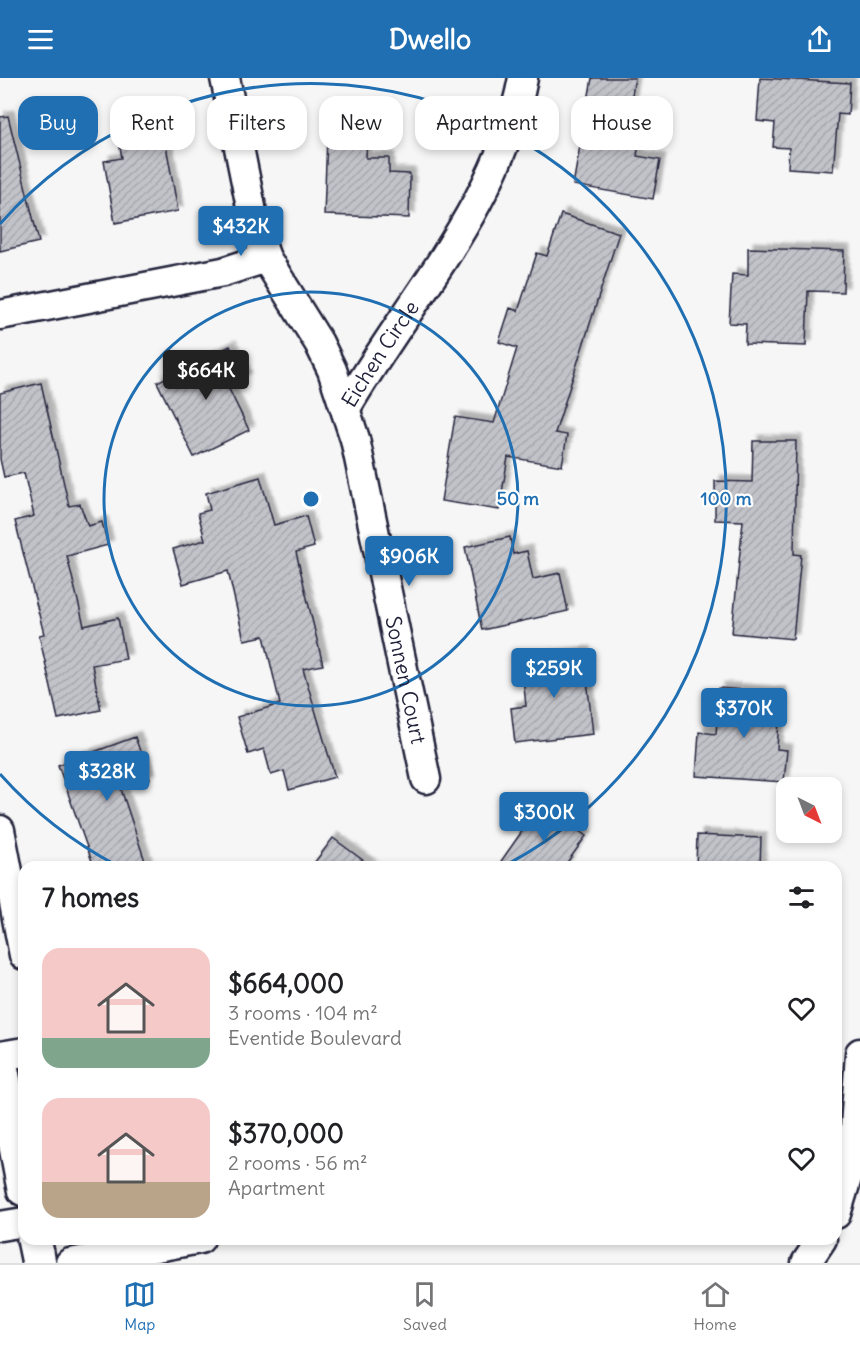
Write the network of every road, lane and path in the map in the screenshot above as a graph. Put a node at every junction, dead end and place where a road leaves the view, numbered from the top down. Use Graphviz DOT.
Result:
graph roads {
  1 [pos="225,78"];
  2 [pos="523,78"];
  3 [pos="266,258"];
  4 [pos="0,315"];
  5 [pos="346,408"];
  6 [pos="426,779"];
  7 [pos="0,830"];
  8 [pos="18,924"];
  9 [pos="18,1053"];
  10 [pos="860,1053"];
  11 [pos="0,1056"];
  12 [pos="0,1061"];
  13 [pos="18,1157"];
  14 [pos="842,1194"];
  15 [pos="18,1223"];
  16 [pos="0,1226"];
  17 [pos="35,1245"];
  18 [pos="168,1245"];
  19 [pos="818,1245"];
  20 [pos="39,1263"];
  21 [pos="70,1263"];
  22 [pos="806,1263"];
  1 -- 3 [label="street, Eichen Circle"];
  2 -- 5 [label="street, Eichen Circle"];
  3 -- 4 [label="street"];
  3 -- 5 [label="street, Eichen Circle"];
  5 -- 6 [label="street, Sonnen Court"];
  7 -- 8 [label="street"];
  9 -- 11 [label="street"];
  10 -- 14 [label="street"];
  12 -- 13 [label="main road"];
  15 -- 16 [label="street"];
  17 -- 20 [label="main road"];
  18 -- 21 [label="street"];
  19 -- 22 [label="street"];
}
